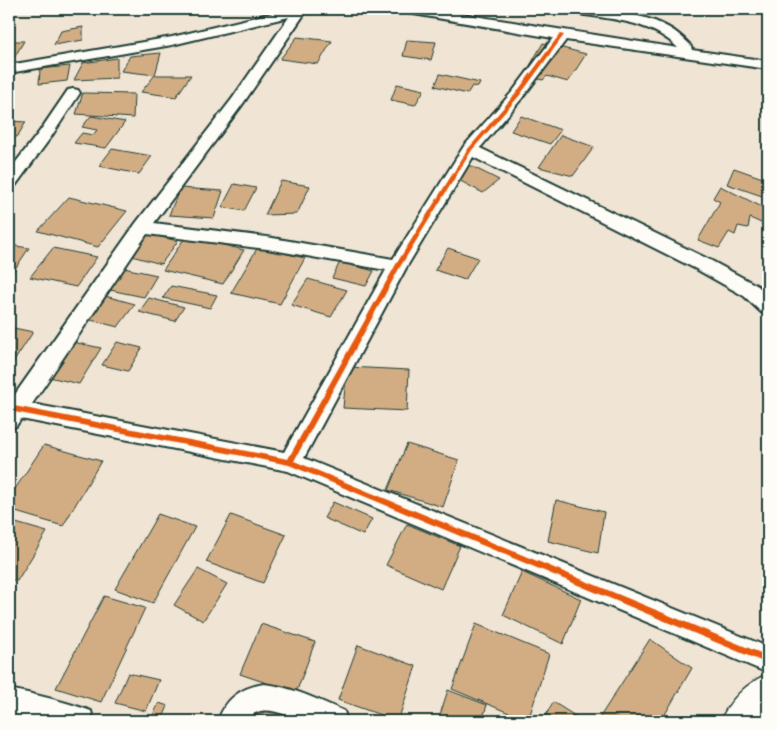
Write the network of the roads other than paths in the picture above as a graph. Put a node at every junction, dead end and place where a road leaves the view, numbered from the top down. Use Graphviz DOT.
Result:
graph roads {
  1 [pos="302,9"];
  2 [pos="408,9"];
  3 [pos="572,9"];
  4 [pos="562,35"];
  5 [pos="684,53"];
  6 [pos="768,65"];
  7 [pos="9,69"];
  8 [pos="73,94"];
  9 [pos="470,149"];
  10 [pos="9,182"];
  11 [pos="142,227"];
  12 [pos="398,266"];
  13 [pos="768,307"];
  14 [pos="11,413"];
  15 [pos="290,462"];
  16 [pos="768,660"];
  17 [pos="768,692"];
  18 [pos="9,702"];
  19 [pos="81,721"];
  20 [pos="231,721"];
  21 [pos="334,721"];
  22 [pos="739,721"];
  1 -- 7 [label="street"];
  1 -- 11 [label="street"];
  2 -- 4 [label="street"];
  3 -- 5 [label="street"];
  4 -- 5 [label="street"];
  4 -- 9 [label="street"];
  5 -- 6 [label="street"];
  8 -- 10 [label="street"];
  9 -- 12 [label="street"];
  9 -- 13 [label="street"];
  11 -- 12 [label="street"];
  11 -- 14 [label="street"];
  12 -- 15 [label="street"];
  14 -- 15 [label="street"];
  15 -- 16 [label="street"];
  17 -- 22 [label="street"];
  18 -- 19 [label="street"];
  20 -- 21 [label="street"];
}
